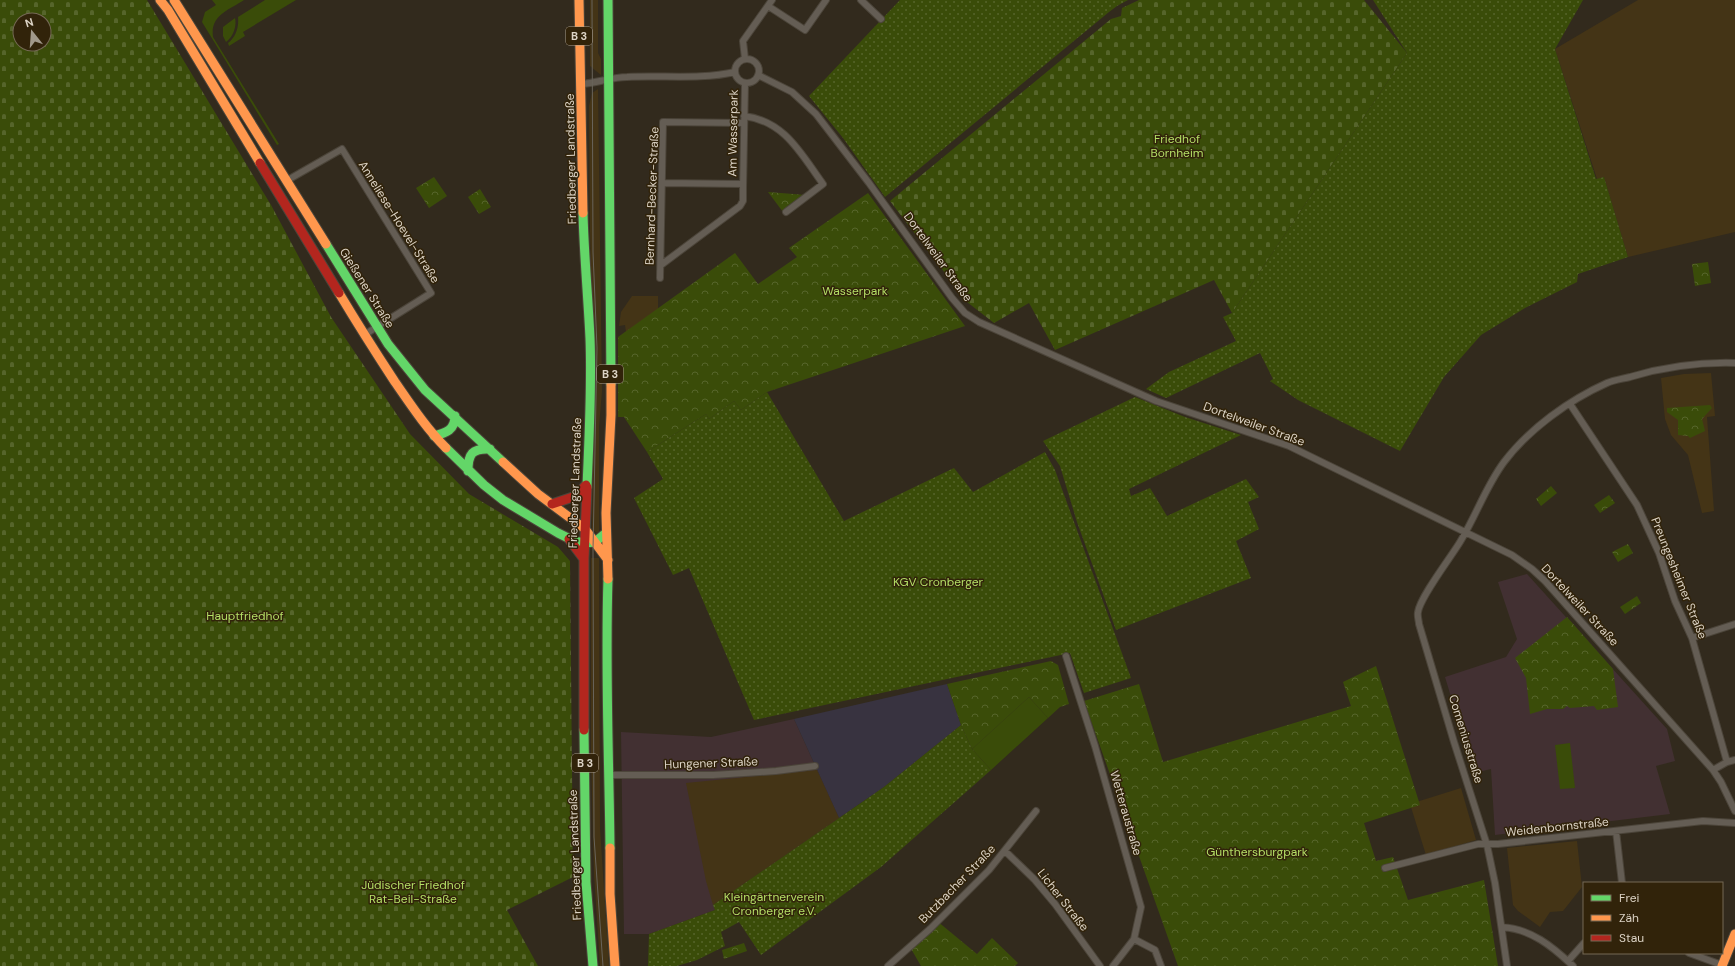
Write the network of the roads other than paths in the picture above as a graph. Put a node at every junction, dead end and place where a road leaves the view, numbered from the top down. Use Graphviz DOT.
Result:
graph roads {
  1 [pos="160,0"];
  2 [pos="174,0"];
  3 [pos="579,0"];
  4 [pos="608,0"];
  5 [pos="826,0"];
  6 [pos="861,0"];
  7 [pos="770,3"];
  8 [pos="881,19"];
  9 [pos="745,59"];
  10 [pos="735,72"];
  11 [pos="758,75"];
  12 [pos="609,80"];
  13 [pos="745,83"];
  14 [pos="581,84"];
  15 [pos="744,116"];
  16 [pos="744,123"];
  17 [pos="286,181"];
  18 [pos="663,183"];
  19 [pos="743,184"];
  20 [pos="786,212"];
  21 [pos="661,265"];
  22 [pos="660,278"];
  23 [pos="376,327"];
  24 [pos="364,334"];
  25 [pos="1735,362"];
  26 [pos="1570,404"];
  27 [pos="455,416"];
  28 [pos="434,436"];
  29 [pos="490,449"];
  30 [pos="468,471"];
  31 [pos="586,485"];
  32 [pos="552,504"];
  33 [pos="585,529"];
  34 [pos="1466,532"];
  35 [pos="606,533"];
  36 [pos="568,538"];
  37 [pos="595,542"];
  38 [pos="585,544"];
  39 [pos="584,559"];
  40 [pos="608,560"];
  41 [pos="1735,624"];
  42 [pos="1692,638"];
  43 [pos="1066,656"];
  44 [pos="1735,760"];
  45 [pos="1727,762"];
  46 [pos="815,766"];
  47 [pos="1713,770"];
  48 [pos="608,776"];
  49 [pos="1036,811"];
  50 [pos="1735,811"];
  51 [pos="1735,823"];
  52 [pos="1616,831"];
  53 [pos="1487,845"];
  54 [pos="1005,851"];
  55 [pos="1385,868"];
  56 [pos="1622,882"];
  57 [pos="1502,927"];
  58 [pos="1735,934"];
  59 [pos="1134,939"];
  60 [pos="1583,944"];
  61 [pos="1692,954"];
  62 [pos="1570,964"];
  63 [pos="1722,965"];
  64 [pos="593,966"];
  65 [pos="616,966"];
  66 [pos="888,966"];
  67 [pos="1100,966"];
  68 [pos="1113,966"];
  69 [pos="1162,966"];
  70 [pos="1507,966"];
  1 -- 24 [label="main road"];
  2 -- 17 [label="main road, Gießener Straße"];
  3 -- 14 [label="main road, Friedberger Landstraße / B 3"];
  4 -- 12 [label="main road, B 3"];
  5 -- 7 [label="street"];
  6 -- 8 [label="street"];
  7 -- 9 [label="street"];
  9 -- 10 [label="street"];
  9 -- 11 [label="street"];
  10 -- 12 [label="street"];
  10 -- 13 [label="street"];
  11 -- 13 [label="street"];
  11 -- 34 [label="street, Dortelweiler Straße"];
  12 -- 14 [label="street"];
  12 -- 35 [label="main road, B 3"];
  13 -- 15 [label="street, Am Wasserpark"];
  14 -- 31 [label="main road, Friedberger Landstraße / B 3"];
  15 -- 16 [label="street, Am Wasserpark"];
  15 -- 20 [label="street"];
  16 -- 18 [label="street, Bernhard-Becker-Straße"];
  16 -- 19 [label="street, Am Wasserpark"];
  17 -- 23 [label="main road, Gießener Straße"];
  17 -- 23 [label="street, Anneliese-Hoevel-Straße"];
  18 -- 19 [label="street, Am Wasserpark"];
  18 -- 21 [label="street, Bernhard-Becker-Straße"];
  19 -- 21 [label="street, Am Wasserpark"];
  21 -- 22 [label="street, Bernhard-Becker-Straße"];
  23 -- 24 [label="street, Anneliese-Hoevel-Straße"];
  23 -- 27 [label="main road, Gießener Straße"];
  24 -- 28 [label="main road"];
  25 -- 26 [label="street, Comeniusstraße"];
  26 -- 34 [label="street, Comeniusstraße"];
  26 -- 42 [label="street, Preungesheimer Straße"];
  27 -- 28 [label="main road"];
  27 -- 29 [label="main road, Gießener Straße"];
  28 -- 30 [label="main road"];
  29 -- 30 [label="main road"];
  29 -- 32 [label="main road, Gießener Straße"];
  30 -- 36 [label="main road"];
  31 -- 32 [label="main road"];
  31 -- 33 [label="main road, Friedberger Landstraße / B 3"];
  32 -- 33 [label="main road, Gießener Straße"];
  33 -- 37 [label="main road, Gießener Straße"];
  33 -- 38 [label="main road, Friedberger Landstraße / B 3"];
  34 -- 47 [label="street, Dortelweiler Straße"];
  34 -- 53 [label="street, Comeniusstraße"];
  35 -- 37 [label="main road"];
  35 -- 40 [label="main road, B 3"];
  36 -- 38 [label="main road"];
  36 -- 39 [label="main road"];
  37 -- 38 [label="main road"];
  37 -- 40 [label="main road, Gießener Straße"];
  38 -- 39 [label="main road, Friedberger Landstraße / B 3"];
  39 -- 64 [label="main road, Friedberger Landstraße / B 3"];
  40 -- 48 [label="main road, B 3"];
  41 -- 42 [label="street"];
  42 -- 45 [label="street, Preungesheimer Straße"];
  43 -- 59 [label="street, Wetteraustraße"];
  44 -- 45 [label="street"];
  45 -- 47 [label="street"];
  46 -- 48 [label="street, Hungener Straße"];
  47 -- 50 [label="street, Dortelweiler Straße"];
  48 -- 65 [label="main road, B 3"];
  49 -- 54 [label="street, Butzbacher Straße"];
  51 -- 52 [label="street, Weidenbornstraße"];
  52 -- 53 [label="street, Weidenbornstraße"];
  52 -- 56 [label="street"];
  53 -- 55 [label="street, Weidenbornstraße"];
  53 -- 57 [label="street, Comeniusstraße"];
  54 -- 66 [label="street, Butzbacher Straße"];
  54 -- 67 [label="street, Licher Straße"];
  57 -- 62 [label="street"];
  57 -- 70 [label="street, Comeniusstraße"];
  58 -- 63 [label="main road"];
  59 -- 68 [label="street"];
  59 -- 69 [label="street"];
  60 -- 62 [label="street"];
  61 -- 63 [label="street"];
}
